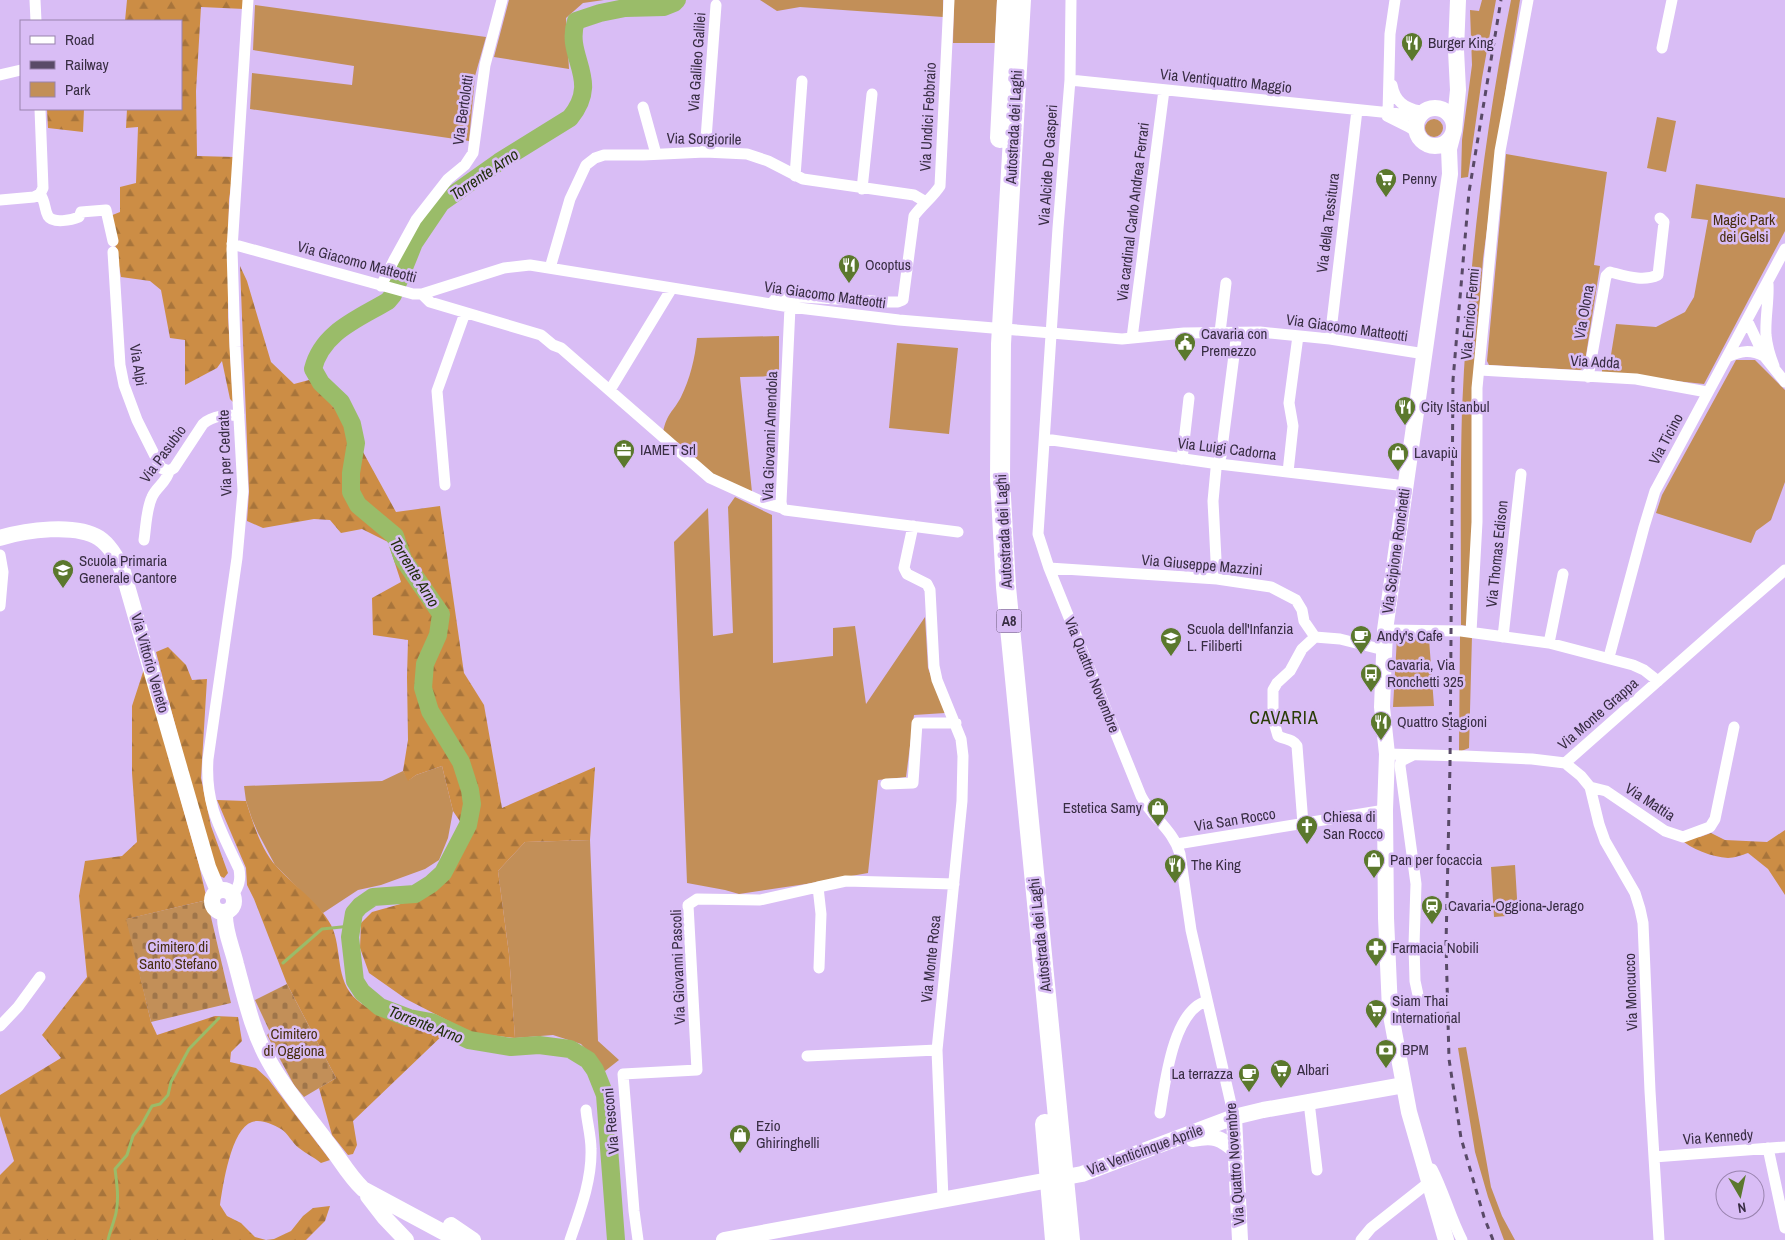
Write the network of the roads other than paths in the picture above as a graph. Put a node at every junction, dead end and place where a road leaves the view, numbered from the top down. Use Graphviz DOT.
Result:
graph roads {
  1 [pos="35,0"];
  2 [pos="248,0"];
  3 [pos="502,0"];
  4 [pos="950,0"];
  5 [pos="1007,0"];
  6 [pos="1021,0"];
  7 [pos="1071,0"];
  8 [pos="1395,0"];
  9 [pos="1458,0"];
  10 [pos="1528,0"];
  11 [pos="1672,0"];
  12 [pos="716,5"];
  13 [pos="36,20"];
  14 [pos="1662,48"];
  15 [pos="1456,50"];
  16 [pos="20,70"];
  17 [pos="0,74"];
  18 [pos="1390,76"];
  19 [pos="1070,80"];
  20 [pos="802,81"];
  21 [pos="1164,90"];
  22 [pos="872,94"];
  23 [pos="643,108"];
  24 [pos="40,110"];
  25 [pos="1357,110"];
  26 [pos="1383,112"];
  27 [pos="1424,123"];
  28 [pos="1454,130"];
  29 [pos="705,152"];
  30 [pos="656,154"];
  31 [pos="795,176"];
  32 [pos="862,188"];
  33 [pos="1447,188"];
  34 [pos="40,194"];
  35 [pos="0,200"];
  36 [pos="926,202"];
  37 [pos="1660,218"];
  38 [pos="232,244"];
  39 [pos="1785,249"];
  40 [pos="550,268"];
  41 [pos="1226,283"];
  42 [pos="1768,283"];
  43 [pos="384,287"];
  44 [pos="672,288"];
  45 [pos="422,294"];
  46 [pos="771,304"];
  47 [pos="790,307"];
  48 [pos="1754,308"];
  49 [pos="465,313"];
  50 [pos="1747,320"];
  51 [pos="1220,332"];
  52 [pos="1237,332"];
  53 [pos="1052,333"];
  54 [pos="1766,333"];
  55 [pos="1298,336"];
  56 [pos="1132,338"];
  57 [pos="1330,339"];
  58 [pos="1425,354"];
  59 [pos="1764,356"];
  60 [pos="1727,358"];
  61 [pos="1774,366"];
  62 [pos="1480,370"];
  63 [pos="1588,377"];
  64 [pos="1785,382"];
  65 [pos="610,390"];
  66 [pos="1707,392"];
  67 [pos="1189,398"];
  68 [pos="239,415"];
  69 [pos="1045,439"];
  70 [pos="1182,458"];
  71 [pos="1219,464"];
  72 [pos="169,471"];
  73 [pos="1288,472"];
  74 [pos="1521,474"];
  75 [pos="445,485"];
  76 [pos="1406,486"];
  77 [pos="782,508"];
  78 [pos="913,526"];
  79 [pos="958,532"];
  80 [pos="0,538"];
  81 [pos="144,540"];
  82 [pos="0,555"];
  83 [pos="1049,568"];
  84 [pos="1785,570"];
  85 [pos="1562,574"];
  86 [pos="1217,579"];
  87 [pos="0,606"];
  88 [pos="1385,630"];
  89 [pos="1471,632"];
  90 [pos="1315,636"];
  91 [pos="1504,637"];
  92 [pos="1549,643"];
  93 [pos="1384,650"];
  94 [pos="1609,657"];
  95 [pos="1658,681"];
  96 [pos="956,723"];
  97 [pos="1734,727"];
  98 [pos="1387,754"];
  99 [pos="1417,754"];
  100 [pos="1566,764"];
  101 [pos="886,784"];
  102 [pos="1590,787"];
  103 [pos="1385,810"];
  104 [pos="1303,824"];
  105 [pos="1178,844"];
  106 [pos="954,884"];
  107 [pos="818,887"];
  108 [pos="225,893"];
  109 [pos="819,968"];
  110 [pos="40,976"];
  111 [pos="1418,995"];
  112 [pos="1207,1001"];
  113 [pos="0,1026"];
  114 [pos="937,1050"];
  115 [pos="806,1056"];
  116 [pos="698,1070"];
  117 [pos="1404,1085"];
  118 [pos="1309,1102"];
  119 [pos="586,1110"];
  120 [pos="1160,1113"];
  121 [pos="1234,1118"];
  122 [pos="1164,1144"];
  123 [pos="331,1147"];
  124 [pos="1785,1147"];
  125 [pos="1768,1148"];
  126 [pos="1236,1151"];
  127 [pos="1654,1157"];
  128 [pos="1317,1170"];
  129 [pos="1426,1175"];
  130 [pos="363,1190"];
  131 [pos="943,1199"];
  132 [pos="399,1205"];
  133 [pos="423,1220"];
  134 [pos="396,1227"];
  135 [pos="1785,1228"];
  136 [pos="408,1240"];
  137 [pos="458,1240"];
  138 [pos="473,1240"];
  139 [pos="570,1240"];
  140 [pos="638,1240"];
  141 [pos="724,1240"];
  142 [pos="1055,1240"];
  143 [pos="1070,1240"];
  144 [pos="1240,1240"];
  145 [pos="1361,1240"];
  146 [pos="1446,1240"];
  147 [pos="1462,1240"];
  148 [pos="1659,1240"];
  1 -- 13 [label="street"];
  2 -- 38 [label="street, Via per Cedrate"];
  3 -- 43 [label="street, Via Bertolotti"];
  4 -- 36 [label="street, Via Undici Febbraio"];
  5 -- 142 [label="highway, Autostrada dei Laghi / A8"];
  6 -- 143 [label="highway, Autostrada dei Laghi / A8"];
  7 -- 19 [label="street, Via Alcide De Gasperi"];
  8 -- 18 [label="street"];
  9 -- 15 [label="street, Via Scipione Ronchetti"];
  10 -- 62 [label="street, Via Enrico Fermi"];
  11 -- 14 [label="street"];
  12 -- 29 [label="street, Via Galileo Galilei"];
  15 -- 27 [label="street, Via Scipione Ronchetti"];
  15 -- 28 [label="street, Via Scipione Ronchetti"];
  16 -- 17 [label="street"];
  18 -- 26 [label="street"];
  18 -- 27 [label="street"];
  19 -- 21 [label="street, Via Ventiquattro Maggio"];
  19 -- 53 [label="street, Via Alcide De Gasperi"];
  20 -- 31 [label="street"];
  21 -- 25 [label="street, Via Ventiquattro Maggio"];
  21 -- 56 [label="street, Via cardinal Carlo Andrea Ferrari"];
  22 -- 32 [label="street"];
  23 -- 30 [label="street"];
  24 -- 34 [label="street"];
  25 -- 26 [label="street, Via Ventiquattro Maggio"];
  25 -- 57 [label="street, Via della Tessitura"];
  26 -- 27 [label="street, Via Ventiquattro Maggio"];
  26 -- 27 [label="street, Via Ventiquattro Maggio"];
  27 -- 28 [label="street"];
  27 -- 28 [label="street"];
  27 -- 33 [label="street, Via Scipione Ronchetti"];
  28 -- 33 [label="street, Via Scipione Ronchetti"];
  29 -- 30 [label="street, Via Sorgiorile"];
  29 -- 31 [label="street, Via Sorgiorile"];
  30 -- 40 [label="street, Via Sorgiorile"];
  31 -- 32 [label="street, Via Sorgiorile"];
  32 -- 36 [label="street, Via Sorgiorile"];
  33 -- 58 [label="street, Via Scipione Ronchetti"];
  34 -- 35 [label="street"];
  34 -- 72 [label="street, Via Alpi"];
  36 -- 46 [label="street, Via Undici Febbraio"];
  37 -- 63 [label="street, Via Olona"];
  38 -- 43 [label="street, Via Giacomo Matteotti"];
  38 -- 68 [label="street, Via per Cedrate"];
  39 -- 42 [label="street, Via Ticino"];
  40 -- 44 [label="street, Via Giacomo Matteotti"];
  40 -- 45 [label="street, Via Giacomo Matteotti"];
  41 -- 51 [label="street"];
  42 -- 48 [label="street, Via Ticino"];
  42 -- 54 [label="street"];
  43 -- 45 [label="street, Via Giacomo Matteotti"];
  44 -- 46 [label="street, Via Giacomo Matteotti"];
  44 -- 65 [label="street"];
  45 -- 49 [label="street"];
  46 -- 47 [label="street, Via Giacomo Matteotti"];
  47 -- 53 [label="street, Via Giacomo Matteotti"];
  47 -- 77 [label="street, Via Giovanni Amendola"];
  48 -- 50 [label="street, Via Ticino"];
  48 -- 54 [label="street"];
  49 -- 65 [label="street"];
  49 -- 75 [label="street"];
  50 -- 59 [label="street"];
  50 -- 60 [label="street, Via Ticino"];
  51 -- 52 [label="street, Via Giacomo Matteotti"];
  51 -- 56 [label="street, Via Giacomo Matteotti"];
  52 -- 55 [label="street, Via Giacomo Matteotti"];
  52 -- 71 [label="street"];
  53 -- 56 [label="street, Via Giacomo Matteotti"];
  53 -- 69 [label="street, Via Quattro Novembre"];
  54 -- 61 [label="street"];
  55 -- 57 [label="street, Via Giacomo Matteotti"];
  55 -- 73 [label="street"];
  57 -- 58 [label="street, Via Giacomo Matteotti"];
  58 -- 76 [label="street, Via Scipione Ronchetti"];
  59 -- 60 [label="street"];
  59 -- 61 [label="street"];
  60 -- 66 [label="street, Via Ticino"];
  61 -- 64 [label="street"];
  62 -- 63 [label="street, Via Adda"];
  62 -- 89 [label="street, Via Enrico Fermi"];
  63 -- 66 [label="street, Via Adda"];
  65 -- 77 [label="street"];
  66 -- 94 [label="street, Via Ticino"];
  67 -- 70 [label="street"];
  68 -- 72 [label="street, Via Pasubio"];
  68 -- 108 [label="street, Via per Cedrate"];
  69 -- 70 [label="street, Via Luigi Cadorna"];
  69 -- 83 [label="street, Via Quattro Novembre"];
  70 -- 71 [label="street, Via Luigi Cadorna"];
  71 -- 73 [label="street, Via Luigi Cadorna"];
  71 -- 86 [label="street"];
  72 -- 81 [label="street, Via Pasubio"];
  73 -- 76 [label="street, Via Luigi Cadorna"];
  74 -- 91 [label="street, Via Thomas Edison"];
  76 -- 88 [label="street, Via Scipione Ronchetti"];
  77 -- 78 [label="street, Via Giovanni Amendola"];
  78 -- 79 [label="street, Via Giovanni Amendola"];
  78 -- 96 [label="street, Via Monte Rosa"];
  80 -- 108 [label="street, Via Vittorio Veneto"];
  82 -- 87 [label="street"];
  83 -- 86 [label="street, Via Giuseppe Mazzini"];
  83 -- 105 [label="street, Via Quattro Novembre"];
  84 -- 95 [label="street, Via Monte Grappa"];
  85 -- 92 [label="street"];
  86 -- 90 [label="street, Via Giuseppe Mazzini"];
  88 -- 89 [label="street"];
  88 -- 93 [label="street, Via Scipione Ronchetti"];
  89 -- 91 [label="street"];
  90 -- 93 [label="street"];
  90 -- 104 [label="street"];
  91 -- 92 [label="street"];
  92 -- 94 [label="street"];
  93 -- 98 [label="street, Via Scipione Ronchetti"];
  94 -- 95 [label="street"];
  95 -- 100 [label="street, Via Monte Grappa"];
  96 -- 101 [label="street"];
  96 -- 106 [label="street, Via Monte Rosa"];
  97 -- 102 [label="street, Via Mattia"];
  98 -- 99 [label="street, Via Monte Grappa"];
  98 -- 103 [label="street, Via Scipione Ronchetti"];
  99 -- 100 [label="street, Via Monte Grappa"];
  99 -- 111 [label="street"];
  100 -- 102 [label="street"];
  102 -- 127 [label="street, Via Moncucco"];
  103 -- 104 [label="street, Via San Rocco"];
  103 -- 117 [label="street, Via Scipione Ronchetti"];
  104 -- 105 [label="street, Via San Rocco"];
  105 -- 112 [label="street, Via Quattro Novembre"];
  106 -- 107 [label="street, Via Giovanni Pascoli"];
  106 -- 114 [label="street, Via Monte Rosa"];
  107 -- 109 [label="street"];
  107 -- 116 [label="street, Via Giovanni Pascoli"];
  108 -- 123 [label="street, Via Vittorio Veneto"];
  110 -- 113 [label="street"];
  112 -- 120 [label="street"];
  112 -- 121 [label="street, Via Quattro Novembre"];
  114 -- 115 [label="street"];
  114 -- 131 [label="street, Via Monte Rosa"];
  116 -- 140 [label="street, Via Resconi"];
  117 -- 118 [label="street, Via Venticinque Aprile"];
  117 -- 129 [label="street, Via Scipione Ronchetti"];
  118 -- 121 [label="street, Via Venticinque Aprile"];
  118 -- 128 [label="street"];
  119 -- 139 [label="street"];
  121 -- 122 [label="street, Via Venticinque Aprile"];
  121 -- 126 [label="street, Via Quattro Novembre"];
  122 -- 126 [label="street"];
  122 -- 131 [label="street, Via Venticinque Aprile"];
  123 -- 130 [label="street, Via Vittorio Veneto"];
  123 -- 132 [label="street, Via Vittorio Veneto"];
  124 -- 125 [label="street, Via Kennedy"];
  125 -- 127 [label="street, Via Kennedy"];
  125 -- 135 [label="street"];
  126 -- 144 [label="street, Via Quattro Novembre"];
  127 -- 148 [label="street, Via Moncucco"];
  129 -- 145 [label="street"];
  129 -- 146 [label="street, Via Scipione Ronchetti"];
  129 -- 147 [label="street"];
  130 -- 132 [label="street, Via Vittorio Veneto"];
  130 -- 134 [label="street"];
  131 -- 141 [label="street"];
  132 -- 133 [label="street"];
  132 -- 134 [label="street"];
  132 -- 138 [label="street"];
  133 -- 136 [label="street"];
  133 -- 137 [label="street"];
  134 -- 136 [label="street"];
}
